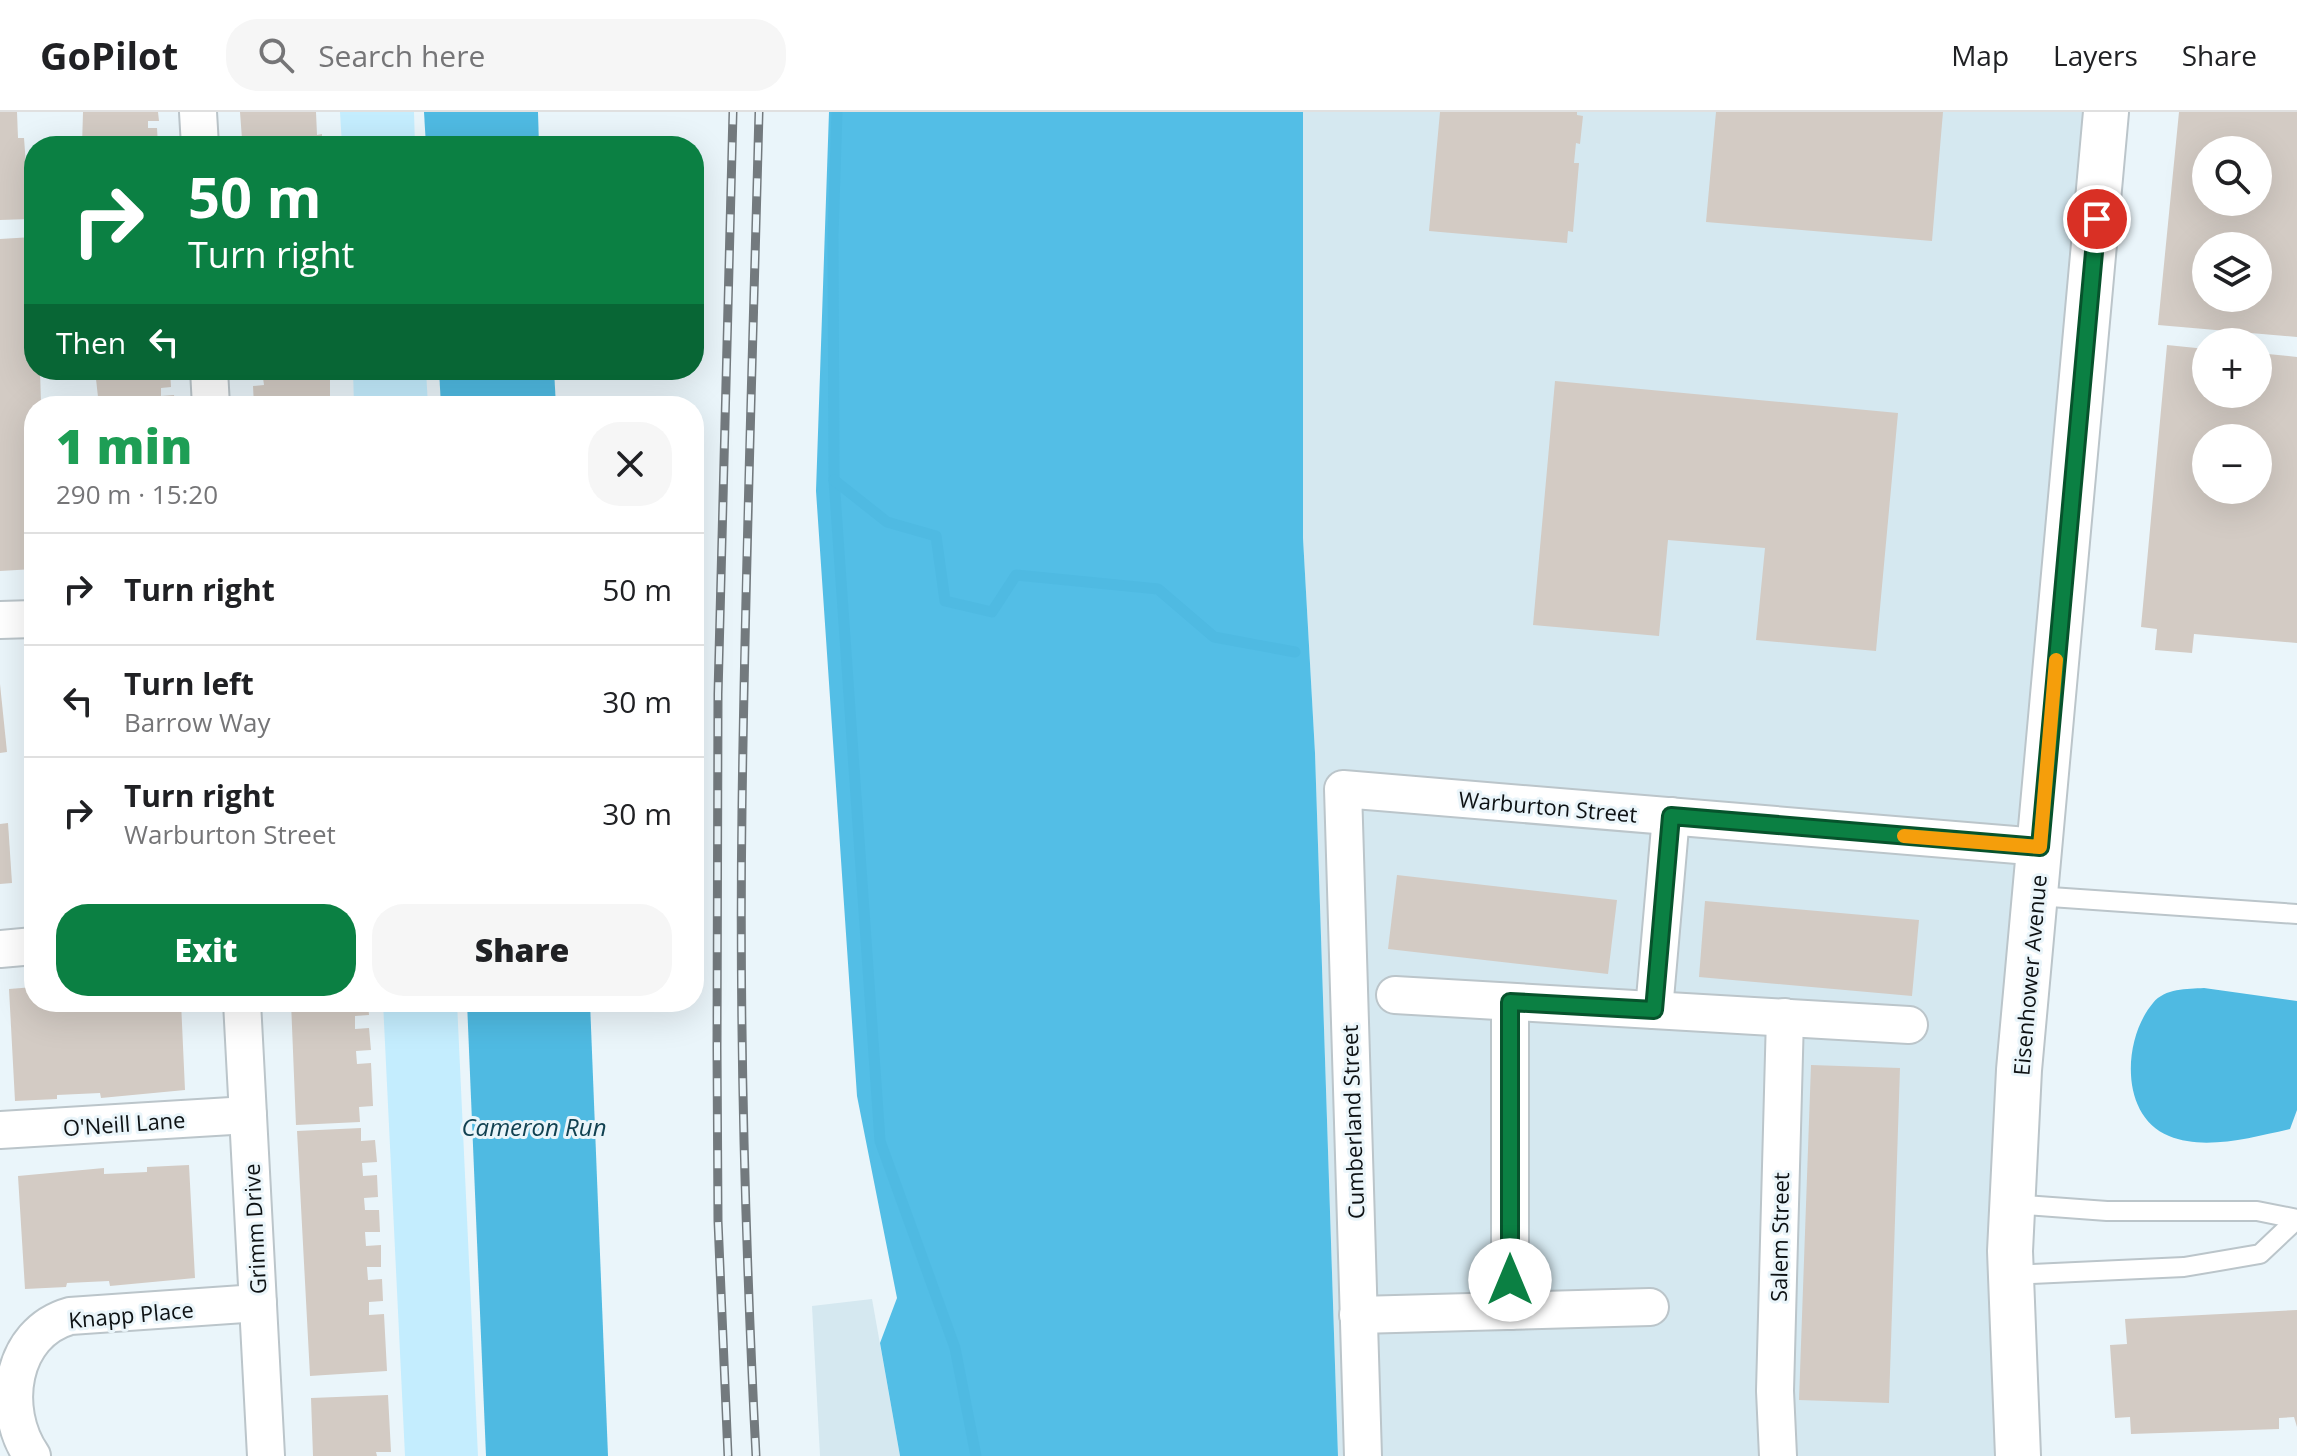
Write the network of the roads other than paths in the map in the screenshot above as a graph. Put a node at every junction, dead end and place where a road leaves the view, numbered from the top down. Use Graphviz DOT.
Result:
graph roads {
  1 [pos="198,112"];
  2 [pos="2106,112"];
  3 [pos="199,136"];
  4 [pos="24,619"];
  5 [pos="0,620"];
  6 [pos="1343,789"];
  7 [pos="1671,816"];
  8 [pos="2040,847"];
  9 [pos="2036,896"];
  10 [pos="2297,914"];
  11 [pos="24,947"];
  12 [pos="0,949"];
  13 [pos="1395,995"];
  14 [pos="1510,1002"];
  15 [pos="1654,1010"];
  16 [pos="243,1012"];
  17 [pos="1785,1017"];
  18 [pos="1909,1025"];
  19 [pos="248,1115"];
  20 [pos="0,1130"];
  21 [pos="2012,1204"];
  22 [pos="2297,1219"];
  23 [pos="2011,1275"];
  24 [pos="258,1303"];
  25 [pos="1650,1307"];
  26 [pos="1510,1311"];
  27 [pos="1358,1315"];
  28 [pos="5,1405"];
  29 [pos="32,1456"];
  30 [pos="266,1456"];
  31 [pos="1363,1456"];
  32 [pos="1778,1456"];
  33 [pos="2018,1456"];
  1 -- 3 [label="street"];
  2 -- 8 [label="main road, Eisenhower Avenue"];
  4 -- 5 [label="street"];
  6 -- 7 [label="street, Warburton Street"];
  6 -- 27 [label="street, Cumberland Street"];
  7 -- 8 [label="street, Warburton Street"];
  7 -- 15 [label="street"];
  8 -- 9 [label="main road, Eisenhower Avenue"];
  9 -- 10 [label="lane"];
  9 -- 21 [label="main road, Eisenhower Avenue"];
  11 -- 12 [label="street"];
  13 -- 14 [label="street"];
  14 -- 15 [label="street"];
  14 -- 26 [label="street"];
  15 -- 17 [label="street"];
  16 -- 19 [label="street, Grimm Drive"];
  17 -- 18 [label="street"];
  17 -- 32 [label="street, Salem Street"];
  19 -- 20 [label="street, O'Neill Lane"];
  19 -- 24 [label="street, Grimm Drive"];
  21 -- 22 [label="lane"];
  21 -- 23 [label="main road, Eisenhower Avenue"];
  22 -- 23 [label="lane"];
  23 -- 33 [label="main road, Eisenhower Avenue"];
  24 -- 28 [label="street, Knapp Place"];
  24 -- 30 [label="street, Grimm Drive"];
  25 -- 26 [label="street"];
  26 -- 27 [label="street"];
  27 -- 31 [label="street, Cumberland Street"];
  28 -- 29 [label="street, Knapp Place"];
}
